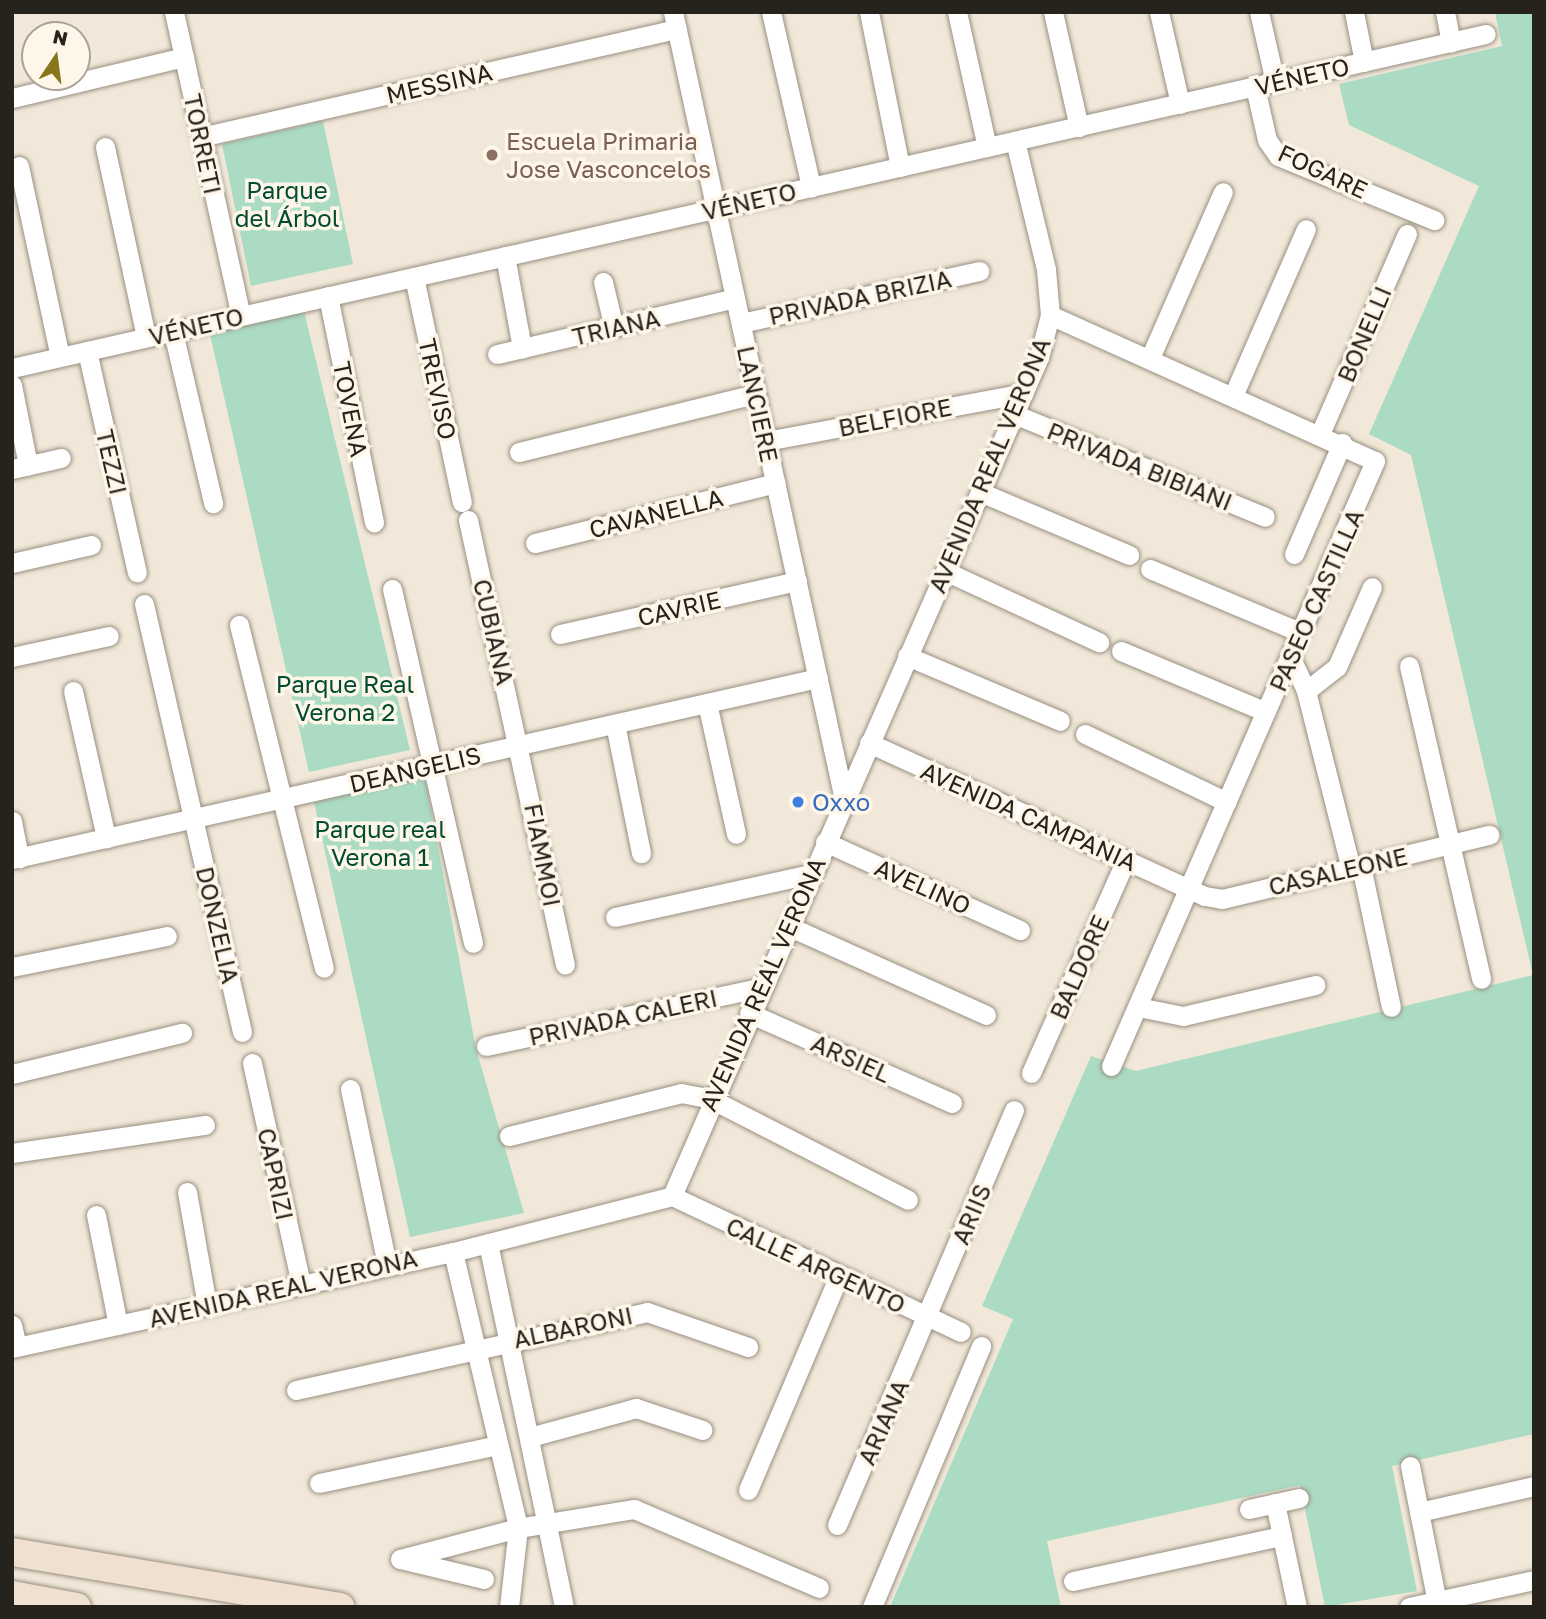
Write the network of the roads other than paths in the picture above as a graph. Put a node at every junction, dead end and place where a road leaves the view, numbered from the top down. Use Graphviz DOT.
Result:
graph roads {
  1 [pos="174,12"];
  2 [pos="771,12"];
  3 [pos="869,12"];
  4 [pos="957,12"];
  5 [pos="1053,12"];
  6 [pos="1159,12"];
  7 [pos="1259,12"];
  8 [pos="1354,12"];
  9 [pos="1446,12"];
  10 [pos="675,20"];
  11 [pos="1486,34"];
  12 [pos="1451,42"];
  13 [pos="184,57"];
  14 [pos="1364,62"];
  15 [pos="1275,82"];
  16 [pos="1255,87"];
  17 [pos="12,97"];
  18 [pos="1180,104"];
  19 [pos="1079,127"];
  20 [pos="201,137"];
  21 [pos="1015,141"];
  22 [pos="105,147"];
  23 [pos="987,147"];
  24 [pos="19,166"];
  25 [pos="900,167"];
  26 [pos="811,187"];
  27 [pos="1223,192"];
  28 [pos="716,209"];
  29 [pos="1434,220"];
  30 [pos="1306,229"];
  31 [pos="1407,234"];
  32 [pos="505,256"];
  33 [pos="979,271"];
  34 [pos="414,277"];
  35 [pos="603,282"];
  36 [pos="328,296"];
  37 [pos="735,299"];
  38 [pos="1050,315"];
  39 [pos="241,316"];
  40 [pos="741,323"];
  41 [pos="614,328"];
  42 [pos="173,332"];
  43 [pos="146,337"];
  44 [pos="522,348"];
  45 [pos="87,351"];
  46 [pos="497,354"];
  47 [pos="60,357"];
  48 [pos="1150,358"];
  49 [pos="12,368"];
  50 [pos="12,385"];
  51 [pos="1024,393"];
  52 [pos="756,394"];
  53 [pos="1233,396"];
  54 [pos="1014,414"];
  55 [pos="1320,434"];
  56 [pos="766,441"];
  57 [pos="1342,443"];
  58 [pos="519,452"];
  59 [pos="61,458"];
  60 [pos="20,467"];
  61 [pos="776,483"];
  62 [pos="980,492"];
  63 [pos="213,503"];
  64 [pos="465,511"];
  65 [pos="1265,517"];
  66 [pos="374,522"];
  67 [pos="535,543"];
  68 [pos="92,545"];
  69 [pos="1294,554"];
  70 [pos="1129,555"];
  71 [pos="12,563"];
  72 [pos="1150,569"];
  73 [pos="945,571"];
  74 [pos="137,572"];
  75 [pos="797,581"];
  76 [pos="1372,587"];
  77 [pos="392,589"];
  78 [pos="144,604"];
  79 [pos="239,625"];
  80 [pos="1300,632"];
  81 [pos="560,634"];
  82 [pos="108,636"];
  83 [pos="1099,642"];
  84 [pos="1121,651"];
  85 [pos="907,656"];
  86 [pos="1290,656"];
  87 [pos="12,657"];
  88 [pos="1409,666"];
  89 [pos="818,678"];
  90 [pos="73,691"];
  91 [pos="1307,691"];
  92 [pos="707,703"];
  93 [pos="1266,712"];
  94 [pos="1060,721"];
  95 [pos="615,724"];
  96 [pos="1085,734"];
  97 [pos="869,743"];
  98 [pos="521,745"];
  99 [pos="434,764"];
  100 [pos="843,795"];
  101 [pos="281,799"];
  102 [pos="1227,802"];
  103 [pos="194,818"];
  104 [pos="12,821"];
  105 [pos="736,834"];
  106 [pos="1489,835"];
  107 [pos="106,838"];
  108 [pos="825,842"];
  109 [pos="1450,845"];
  110 [pos="641,853"];
  111 [pos="16,859"];
  112 [pos="1126,860"];
  113 [pos="1356,867"];
  114 [pos="811,874"];
  115 [pos="1188,889"];
  116 [pos="615,917"];
  117 [pos="788,926"];
  118 [pos="1020,930"];
  119 [pos="167,936"];
  120 [pos="473,943"];
  121 [pos="565,965"];
  122 [pos="12,967"];
  123 [pos="324,968"];
  124 [pos="1481,979"];
  125 [pos="1315,985"];
  126 [pos="760,988"];
  127 [pos="1138,1007"];
  128 [pos="1391,1007"];
  129 [pos="749,1013"];
  130 [pos="986,1015"];
  131 [pos="242,1032"];
  132 [pos="182,1033"];
  133 [pos="486,1046"];
  134 [pos="252,1063"];
  135 [pos="1111,1066"];
  136 [pos="1031,1073"];
  137 [pos="12,1074"];
  138 [pos="350,1089"];
  139 [pos="711,1098"];
  140 [pos="952,1104"];
  141 [pos="1014,1110"];
  142 [pos="205,1125"];
  143 [pos="509,1136"];
  144 [pos="12,1153"];
  145 [pos="187,1192"];
  146 [pos="672,1196"];
  147 [pos="908,1200"];
  148 [pos="96,1215"];
  149 [pos="488,1243"];
  150 [pos="453,1252"];
  151 [pos="387,1264"];
  152 [pos="838,1278"];
  153 [pos="301,1284"];
  154 [pos="207,1305"];
  155 [pos="928,1318"];
  156 [pos="12,1325"];
  157 [pos="118,1325"];
  158 [pos="961,1332"];
  159 [pos="510,1340"];
  160 [pos="981,1346"];
  161 [pos="14,1347"];
  162 [pos="477,1348"];
  163 [pos="748,1348"];
  164 [pos="296,1390"];
  165 [pos="702,1430"];
  166 [pos="530,1437"];
  167 [pos="498,1445"];
  168 [pos="1410,1466"];
  169 [pos="319,1483"];
  170 [pos="1534,1486"];
  171 [pos="748,1490"];
  172 [pos="1299,1498"];
  173 [pos="1275,1503"];
  174 [pos="1249,1509"];
  175 [pos="1419,1512"];
  176 [pos="546,1523"];
  177 [pos="837,1525"];
  178 [pos="517,1528"];
  179 [pos="1282,1536"];
  180 [pos="12,1552"];
  181 [pos="484,1579"];
  182 [pos="1534,1580"];
  183 [pos="1073,1581"];
  184 [pos="819,1588"];
  185 [pos="12,1595"];
  186 [pos="278,1602"];
  187 [pos="1437,1604"];
  188 [pos="60,1605"];
  189 [pos="340,1607"];
  190 [pos="509,1607"];
  191 [pos="564,1607"];
  192 [pos="872,1607"];
  193 [pos="1297,1607"];
  194 [pos="1409,1607"];
  1 -- 13 [label="street, TORRETI"];
  2 -- 26 [label="street"];
  3 -- 25 [label="street"];
  4 -- 23 [label="street"];
  5 -- 19 [label="street"];
  6 -- 18 [label="street"];
  7 -- 15 [label="street"];
  8 -- 14 [label="street"];
  9 -- 12 [label="street"];
  10 -- 20 [label="street, MESSINA"];
  10 -- 28 [label="street, LANCIERE"];
  11 -- 12 [label="street, VÉNETO"];
  12 -- 14 [label="street, VÉNETO"];
  13 -- 17 [label="street"];
  13 -- 20 [label="street, TORRETI"];
  14 -- 15 [label="street, VÉNETO"];
  15 -- 16 [label="street, VÉNETO"];
  16 -- 18 [label="street, VÉNETO"];
  16 -- 29 [label="street, FOGARE"];
  18 -- 19 [label="street, VÉNETO"];
  19 -- 21 [label="street, VÉNETO"];
  20 -- 39 [label="street, TORRETI"];
  21 -- 23 [label="street, VÉNETO"];
  21 -- 38 [label="street, AVENIDA REAL VERONA"];
  22 -- 43 [label="street"];
  23 -- 25 [label="street, VÉNETO"];
  24 -- 47 [label="street"];
  25 -- 26 [label="street, VÉNETO"];
  26 -- 28 [label="street, VÉNETO"];
  27 -- 48 [label="street"];
  28 -- 32 [label="street, VÉNETO"];
  28 -- 37 [label="street, LANCIERE"];
  30 -- 53 [label="street"];
  31 -- 55 [label="street, BONELLI"];
  32 -- 34 [label="street, VÉNETO"];
  32 -- 44 [label="street"];
  33 -- 40 [label="street, PRIVADA BRIZIA"];
  34 -- 36 [label="street, VÉNETO"];
  34 -- 64 [label="street, TREVISO"];
  35 -- 41 [label="street"];
  36 -- 39 [label="street, VÉNETO"];
  36 -- 66 [label="street, TOVENA"];
  37 -- 40 [label="street, LANCIERE"];
  37 -- 41 [label="street, TRIANA"];
  38 -- 48 [label="street, PASEO CASTILLA"];
  38 -- 51 [label="street, AVENIDA REAL VERONA"];
  39 -- 42 [label="street, VÉNETO"];
  40 -- 52 [label="street, LANCIERE"];
  41 -- 44 [label="street, TRIANA"];
  42 -- 43 [label="street, VÉNETO"];
  42 -- 63 [label="street"];
  43 -- 45 [label="street, VÉNETO"];
  44 -- 46 [label="street, TRIANA"];
  45 -- 47 [label="street, VÉNETO"];
  45 -- 74 [label="street, TEZZI"];
  47 -- 49 [label="street, VÉNETO"];
  48 -- 53 [label="street, PASEO CASTILLA"];
  50 -- 60 [label="street"];
  51 -- 54 [label="street, AVENIDA REAL VERONA"];
  51 -- 56 [label="street, BELFIORE"];
  52 -- 56 [label="street, LANCIERE"];
  52 -- 58 [label="street"];
  53 -- 55 [label="street, PASEO CASTILLA"];
  54 -- 62 [label="street, AVENIDA REAL VERONA"];
  54 -- 65 [label="street, PRIVADA BIBIANI"];
  55 -- 57 [label="street, PASEO CASTILLA"];
  56 -- 61 [label="street, LANCIERE"];
  57 -- 69 [label="street"];
  57 -- 80 [label="street, PASEO CASTILLA"];
  59 -- 60 [label="street"];
  61 -- 67 [label="street, CAVANELLA"];
  61 -- 75 [label="street, LANCIERE"];
  62 -- 70 [label="street"];
  62 -- 73 [label="street, AVENIDA REAL VERONA"];
  64 -- 98 [label="street, CUBIANA"];
  68 -- 71 [label="street"];
  72 -- 80 [label="street"];
  73 -- 83 [label="street"];
  73 -- 85 [label="street, AVENIDA REAL VERONA"];
  75 -- 81 [label="street, CAVRIE"];
  75 -- 89 [label="street, LANCIERE"];
  76 -- 91 [label="street"];
  77 -- 99 [label="street"];
  78 -- 103 [label="street, DONZELIA"];
  79 -- 101 [label="street"];
  80 -- 86 [label="street, PASEO CASTILLA"];
  82 -- 87 [label="street"];
  84 -- 93 [label="street"];
  85 -- 94 [label="street"];
  85 -- 97 [label="street, AVENIDA REAL VERONA"];
  86 -- 91 [label="street"];
  86 -- 93 [label="street, PASEO CASTILLA"];
  88 -- 109 [label="street"];
  89 -- 92 [label="street, DEANGELIS"];
  89 -- 100 [label="street, LANCIERE"];
  90 -- 107 [label="street"];
  91 -- 113 [label="street"];
  92 -- 95 [label="street, DEANGELIS"];
  92 -- 105 [label="street"];
  93 -- 102 [label="street, PASEO CASTILLA"];
  95 -- 98 [label="street, DEANGELIS"];
  95 -- 110 [label="street"];
  96 -- 102 [label="street"];
  97 -- 100 [label="street, AVENIDA REAL VERONA"];
  97 -- 112 [label="street, AVENIDA CAMPANIA"];
  98 -- 99 [label="street, DEANGELIS"];
  98 -- 121 [label="street, FIAMMOI"];
  99 -- 101 [label="street, DEANGELIS"];
  99 -- 120 [label="street"];
  100 -- 108 [label="street, AVENIDA REAL VERONA"];
  101 -- 103 [label="street, DEANGELIS"];
  101 -- 123 [label="street"];
  102 -- 115 [label="street, PASEO CASTILLA"];
  103 -- 107 [label="street, DEANGELIS"];
  103 -- 131 [label="street, DONZELIA"];
  104 -- 111 [label="street"];
  106 -- 109 [label="street, CASALEONE"];
  107 -- 111 [label="street, DEANGELIS"];
  108 -- 114 [label="street, AVENIDA REAL VERONA"];
  108 -- 118 [label="street, AVELINO"];
  109 -- 113 [label="street, CASALEONE"];
  109 -- 124 [label="street"];
  112 -- 115 [label="street, AVENIDA CAMPANIA"];
  112 -- 136 [label="street, BALDORE"];
  113 -- 115 [label="street, CASALEONE"];
  113 -- 128 [label="street"];
  114 -- 116 [label="street"];
  114 -- 117 [label="street, AVENIDA REAL VERONA"];
  115 -- 127 [label="street, PASEO CASTILLA"];
  117 -- 126 [label="street, AVENIDA REAL VERONA"];
  117 -- 130 [label="street"];
  119 -- 122 [label="street"];
  125 -- 127 [label="street"];
  126 -- 129 [label="street, AVENIDA REAL VERONA"];
  126 -- 133 [label="street, PRIVADA CALERI"];
  127 -- 135 [label="street, PASEO CASTILLA"];
  129 -- 139 [label="street, AVENIDA REAL VERONA"];
  129 -- 140 [label="street, ARSIEL"];
  132 -- 137 [label="street"];
  134 -- 153 [label="street, CAPRIZI"];
  138 -- 151 [label="street"];
  139 -- 143 [label="street"];
  139 -- 146 [label="street, AVENIDA REAL VERONA"];
  139 -- 147 [label="street"];
  141 -- 155 [label="street, ARIIS"];
  142 -- 144 [label="street"];
  145 -- 154 [label="street"];
  146 -- 149 [label="street, AVENIDA REAL VERONA"];
  146 -- 152 [label="street, CALLE ARGENTO"];
  148 -- 157 [label="street"];
  149 -- 150 [label="street, AVENIDA REAL VERONA"];
  149 -- 159 [label="street"];
  150 -- 151 [label="street, AVENIDA REAL VERONA"];
  150 -- 162 [label="street"];
  151 -- 153 [label="street, AVENIDA REAL VERONA"];
  152 -- 155 [label="street, CALLE ARGENTO"];
  152 -- 171 [label="street"];
  153 -- 154 [label="street, AVENIDA REAL VERONA"];
  154 -- 157 [label="street, AVENIDA REAL VERONA"];
  155 -- 158 [label="street, CALLE ARGENTO"];
  155 -- 177 [label="street, ARIANA"];
  156 -- 161 [label="street"];
  157 -- 161 [label="street, AVENIDA REAL VERONA"];
  159 -- 162 [label="street, ALBARONI"];
  159 -- 163 [label="street, ALBARONI"];
  159 -- 166 [label="street"];
  160 -- 192 [label="street"];
  162 -- 164 [label="street, ALBARONI"];
  162 -- 167 [label="street"];
  165 -- 166 [label="street"];
  166 -- 176 [label="street"];
  167 -- 169 [label="street"];
  167 -- 178 [label="street"];
  168 -- 175 [label="street"];
  170 -- 175 [label="street"];
  172 -- 173 [label="street"];
  173 -- 174 [label="street"];
  173 -- 179 [label="street"];
  175 -- 187 [label="street"];
  176 -- 178 [label="street"];
  176 -- 184 [label="street"];
  176 -- 191 [label="street"];
  178 -- 181 [label="street"];
  178 -- 190 [label="street"];
  179 -- 183 [label="street"];
  179 -- 193 [label="street"];
  180 -- 186 [label="street"];
  182 -- 187 [label="street"];
  185 -- 188 [label="street"];
  186 -- 189 [label="street"];
  187 -- 194 [label="street"];
}
